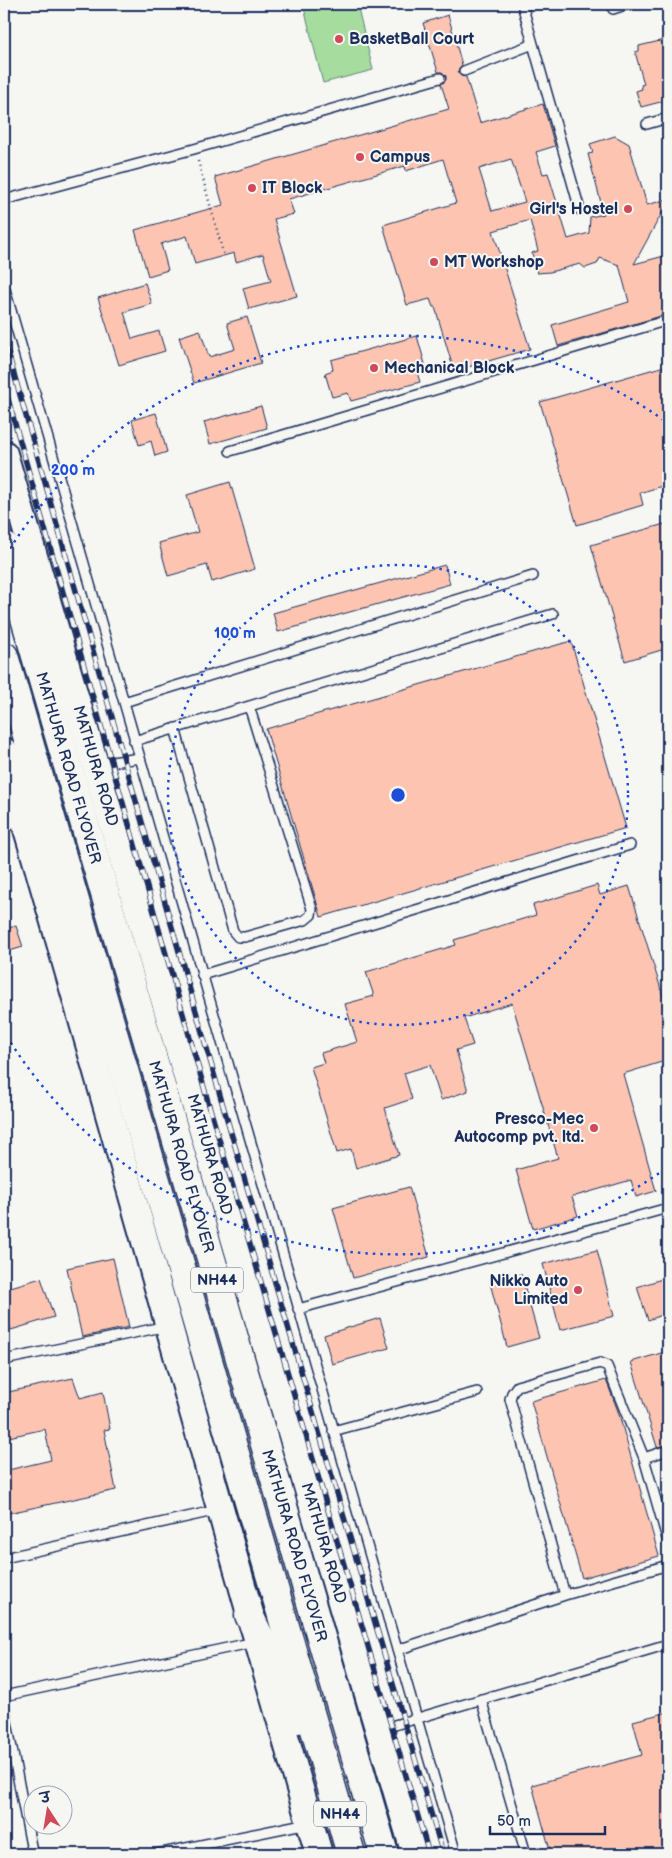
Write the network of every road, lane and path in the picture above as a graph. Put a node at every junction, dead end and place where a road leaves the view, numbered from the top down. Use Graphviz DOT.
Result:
graph roads {
  1 [pos="522,4"];
  2 [pos="628,4"];
  3 [pos="613,9"];
  4 [pos="533,44"];
  5 [pos="464,71"];
  6 [pos="440,78"];
  7 [pos="668,118"];
  8 [pos="647,124"];
  9 [pos="194,149"];
  10 [pos="4,200"];
  11 [pos="580,210"];
  12 [pos="224,256"];
  13 [pos="4,286"];
  14 [pos="668,320"];
  15 [pos="230,451"];
  16 [pos="4,454"];
  17 [pos="4,546"];
  18 [pos="533,576"];
  19 [pos="553,614"];
  20 [pos="4,656"];
  21 [pos="124,702"];
  22 [pos="249,706"];
  23 [pos="176,728"];
  24 [pos="134,741"];
  25 [pos="4,751"];
  26 [pos="140,758"];
  27 [pos="95,765"];
  28 [pos="14,824"];
  29 [pos="630,846"];
  30 [pos="202,975"];
  31 [pos="668,1208"];
  32 [pos="298,1309"];
  33 [pos="169,1325"];
  34 [pos="4,1360"];
  35 [pos="477,1392"];
  36 [pos="333,1431"];
  37 [pos="668,1450"];
  38 [pos="644,1458"];
  39 [pos="221,1510"];
  40 [pos="668,1542"];
  41 [pos="4,1558"];
  42 [pos="668,1566"];
  43 [pos="565,1595"];
  44 [pos="249,1615"];
  45 [pos="257,1642"];
  46 [pos="668,1644"];
  47 [pos="397,1650"];
  48 [pos="4,1696"];
  49 [pos="481,1699"];
  50 [pos="4,1707"];
  51 [pos="416,1719"];
  52 [pos="379,1729"];
  53 [pos="328,1773"];
  54 [pos="310,1822"];
  55 [pos="30,1854"];
  56 [pos="157,1854"];
  57 [pos="320,1854"];
  58 [pos="351,1854"];
  59 [pos="384,1854"];
  60 [pos="415,1854"];
  61 [pos="456,1854"];
  62 [pos="526,1854"];
  1 -- 4 [label="lane"];
  2 -- 3 [label="lane"];
  4 -- 5 [label="lane"];
  4 -- 11 [label="lane"];
  6 -- 9 [label="lane"];
  7 -- 8 [label="lane"];
  9 -- 10 [label="lane"];
  9 -- 12 [label="path"];
  13 -- 21 [label="lane"];
  14 -- 15 [label="lane"];
  16 -- 27 [label="main road, MATHURA ROAD"];
  17 -- 59 [label="highway, MATHURA ROAD FLYOVER / NH44"];
  18 -- 21 [label="lane"];
  19 -- 22 [label="lane"];
  20 -- 53 [label="highway, MATHURA ROAD FLYOVER / NH44"];
  21 -- 24 [label="lane"];
  22 -- 23 [label="lane"];
  22 -- 23 [label="lane"];
  23 -- 24 [label="lane"];
  24 -- 26 [label="lane"];
  25 -- 28 [label="main road"];
  26 -- 27 [label="lane"];
  26 -- 30 [label="lane"];
  27 -- 52 [label="main road, MATHURA ROAD"];
  28 -- 33 [label="main road"];
  29 -- 30 [label="lane"];
  30 -- 32 [label="lane"];
  31 -- 32 [label="lane"];
  32 -- 36 [label="lane"];
  33 -- 34 [label="lane"];
  33 -- 39 [label="main road"];
  35 -- 36 [label="lane"];
  36 -- 47 [label="lane"];
  37 -- 38 [label="lane"];
  38 -- 40 [label="lane"];
  38 -- 43 [label="lane"];
  39 -- 41 [label="lane"];
  39 -- 44 [label="main road"];
  42 -- 43 [label="lane"];
  43 -- 47 [label="lane"];
  44 -- 45 [label="main road"];
  44 -- 53 [label="highway"];
  45 -- 48 [label="lane"];
  45 -- 54 [label="main road"];
  46 -- 49 [label="lane"];
  47 -- 51 [label="lane"];
  49 -- 51 [label="lane"];
  49 -- 62 [label="lane"];
  50 -- 55 [label="lane"];
  51 -- 52 [label="lane"];
  51 -- 61 [label="lane"];
  52 -- 60 [label="main road, MATHURA ROAD"];
  53 -- 58 [label="highway, NH44"];
  54 -- 56 [label="lane"];
  54 -- 57 [label="main road"];
}
